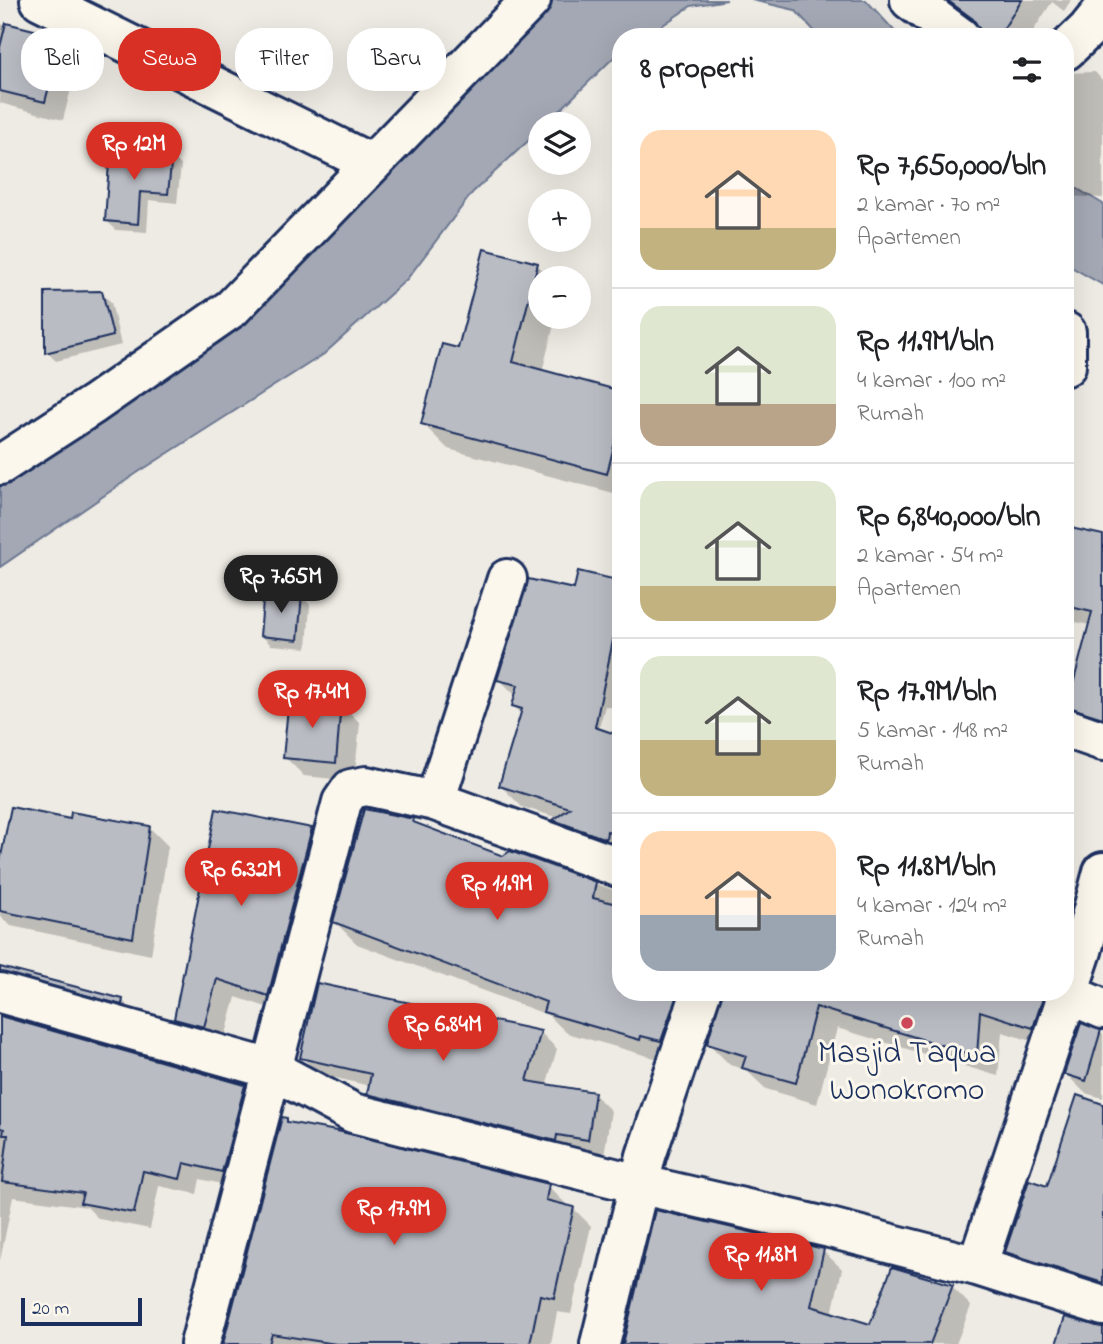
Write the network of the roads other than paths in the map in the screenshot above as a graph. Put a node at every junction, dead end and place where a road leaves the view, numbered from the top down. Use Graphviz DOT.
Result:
graph roads {
  1 [pos="40,0"];
  2 [pos="531,0"];
  3 [pos="910,0"];
  4 [pos="947,28"];
  5 [pos="372,164"];
  6 [pos="0,465"];
  7 [pos="507,579"];
  8 [pos="1074,731"];
  9 [pos="1103,741"];
  10 [pos="435,801"];
  11 [pos="612,865"];
  12 [pos="1103,872"];
  13 [pos="1074,973"];
  14 [pos="0,993"];
  15 [pos="1074,997"];
  16 [pos="698,1001"];
  17 [pos="1066,1001"];
  18 [pos="1103,1009"];
  19 [pos="271,1069"];
  20 [pos="638,1184"];
  21 [pos="977,1266"];
  22 [pos="1103,1306"];
  23 [pos="200,1344"];
  24 [pos="600,1344"];
  1 -- 5 [label="street"];
  2 -- 5 [label="street"];
  3 -- 4 [label="street"];
  5 -- 6 [label="street"];
  7 -- 10 [label="street"];
  8 -- 9 [label="street"];
  10 -- 11 [label="street"];
  10 -- 19 [label="street"];
  12 -- 13 [label="street"];
  14 -- 19 [label="street"];
  15 -- 18 [label="street"];
  16 -- 20 [label="street"];
  17 -- 21 [label="street"];
  19 -- 20 [label="street"];
  19 -- 23 [label="street"];
  20 -- 21 [label="street"];
  20 -- 24 [label="street"];
  21 -- 22 [label="street"];
}
